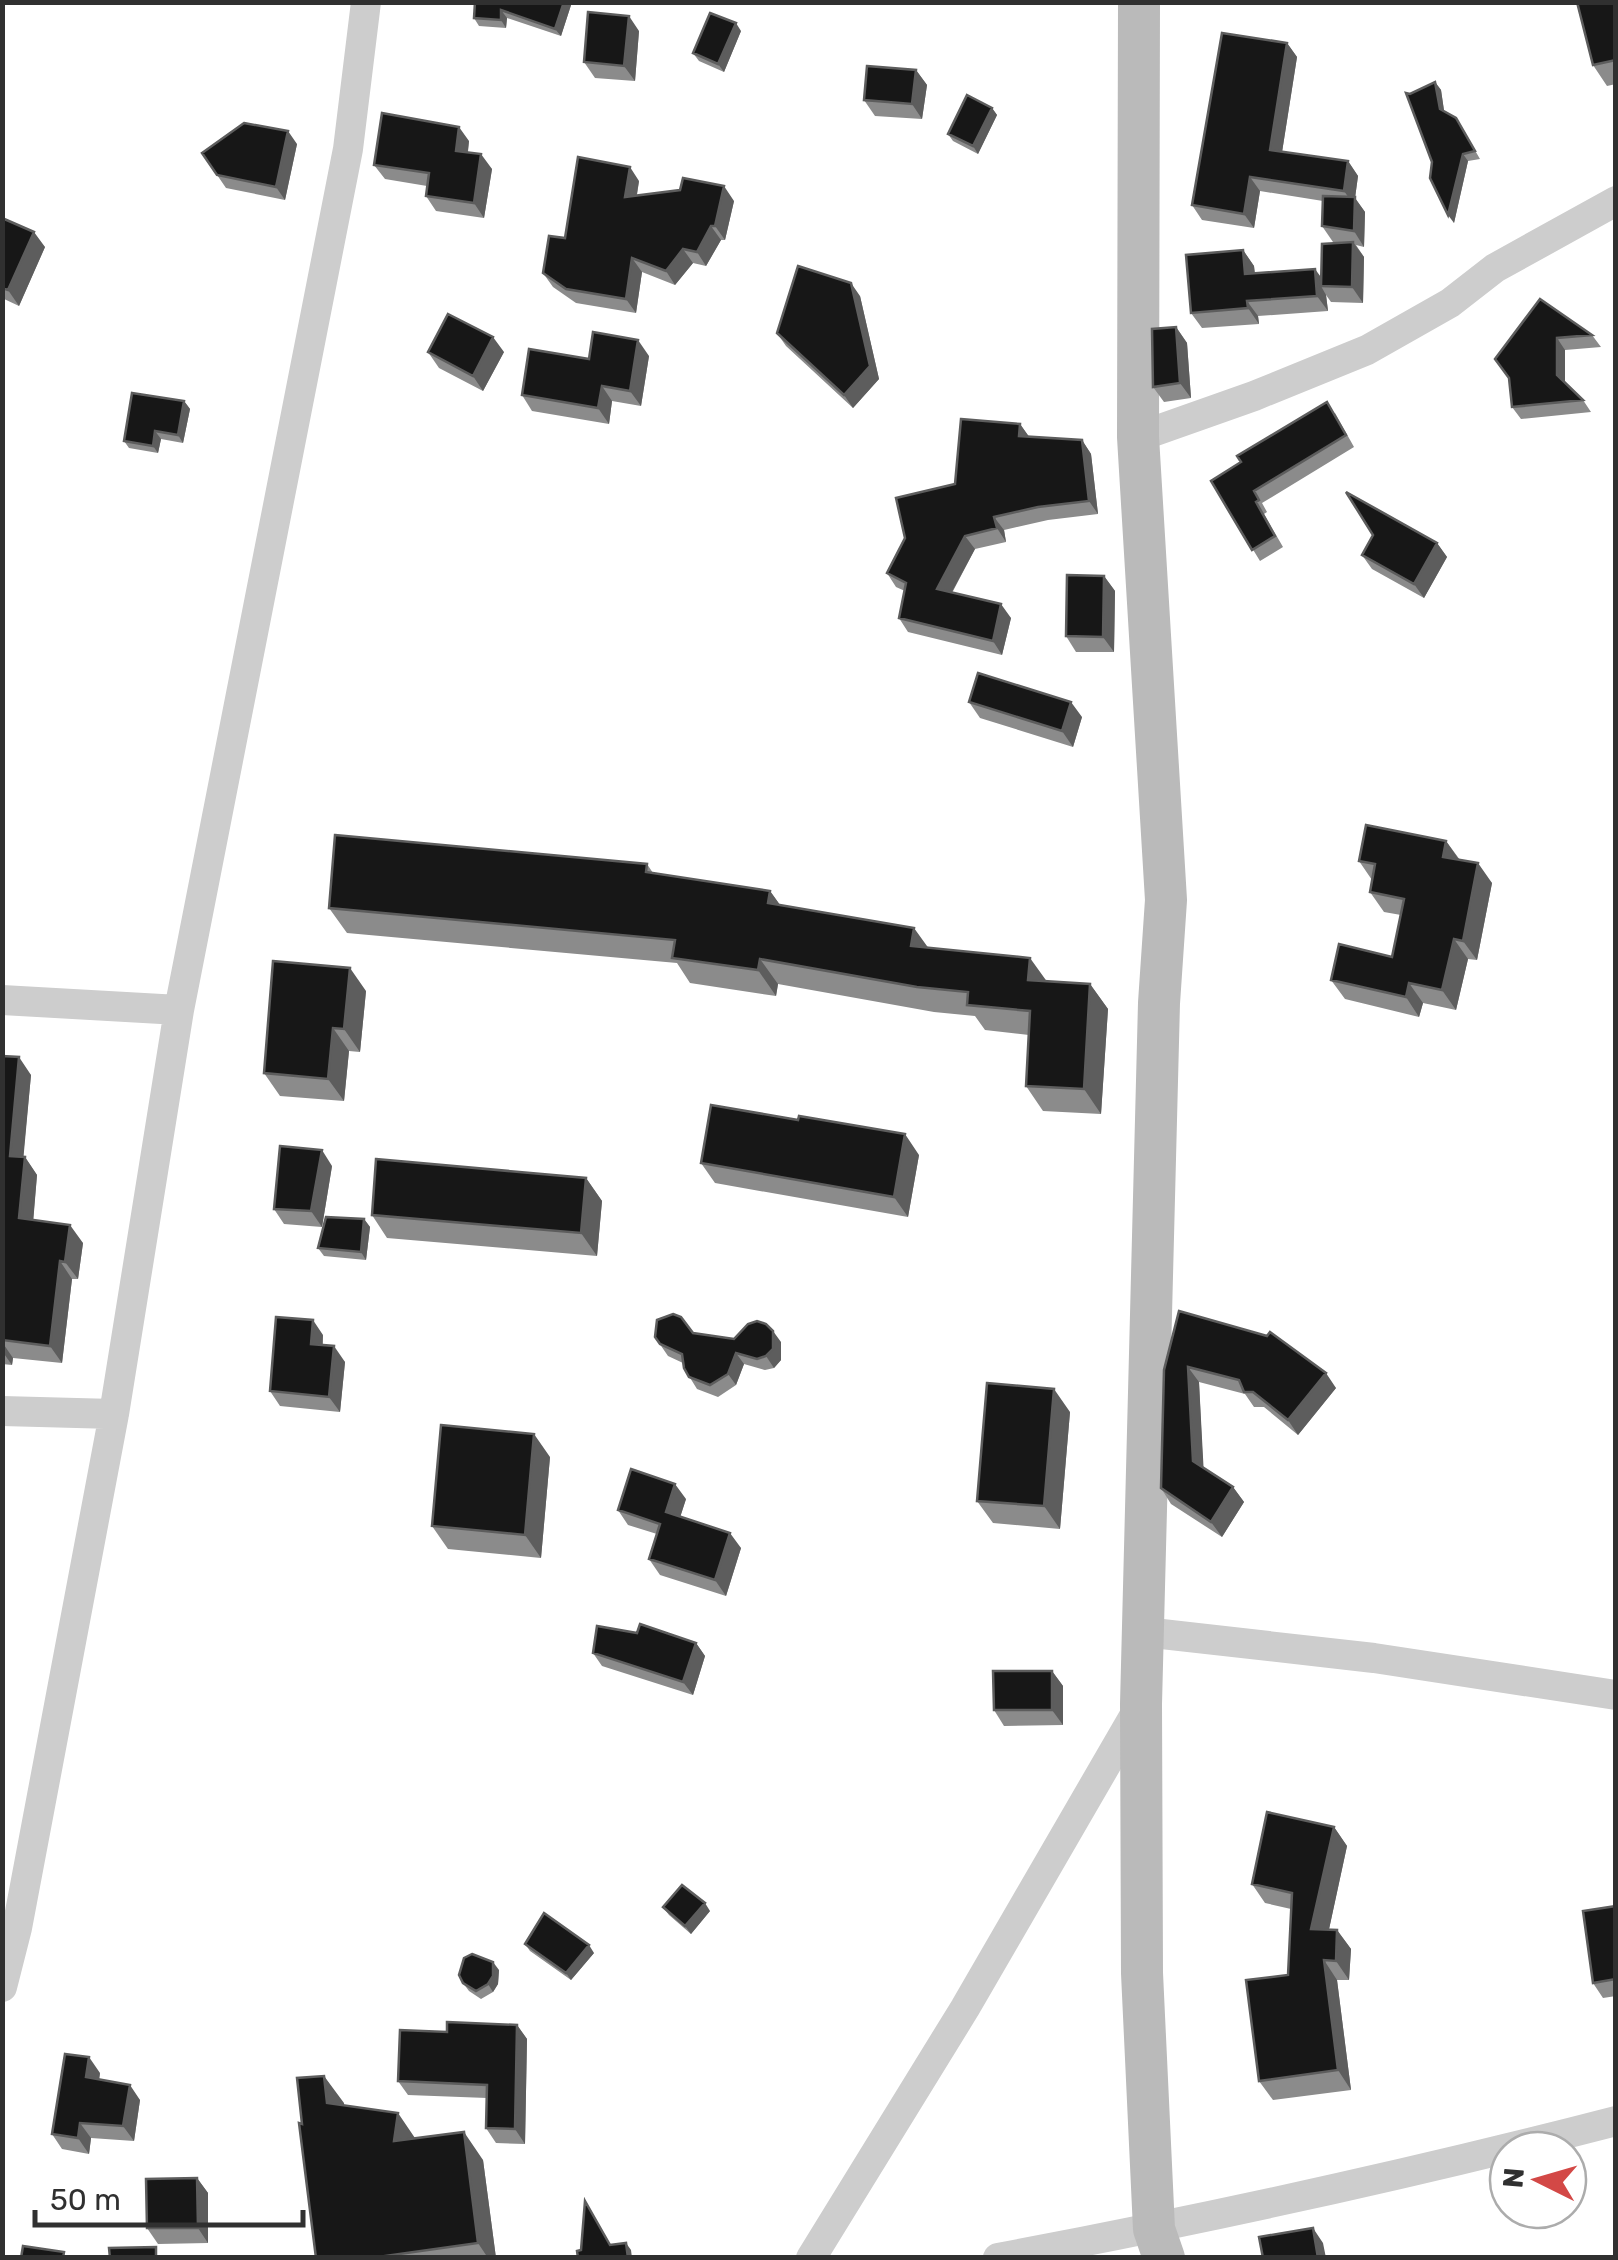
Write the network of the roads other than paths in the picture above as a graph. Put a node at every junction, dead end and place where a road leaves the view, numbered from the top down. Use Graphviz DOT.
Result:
graph roads {
  1 [pos="366,2"];
  2 [pos="1139,2"];
  3 [pos="1616,201"];
  4 [pos="1138,437"];
  5 [pos="2,1000"];
  6 [pos="179,1010"];
  7 [pos="2,1411"];
  8 [pos="114,1414"];
  9 [pos="1144,1632"];
  10 [pos="1616,1695"];
  11 [pos="1142,1704"];
  12 [pos="2,1987"];
  13 [pos="1616,2121"];
  14 [pos="1160,2243"];
  15 [pos="811,2258"];
  16 [pos="998,2258"];
  1 -- 6 [label="street"];
  2 -- 4 [label="main road"];
  3 -- 4 [label="street"];
  4 -- 9 [label="main road"];
  5 -- 6 [label="street"];
  6 -- 8 [label="street"];
  7 -- 8 [label="street"];
  8 -- 12 [label="street"];
  9 -- 10 [label="street"];
  9 -- 11 [label="main road"];
  11 -- 14 [label="main road"];
  11 -- 15 [label="street"];
  13 -- 14 [label="street"];
  14 -- 16 [label="street"];
}
